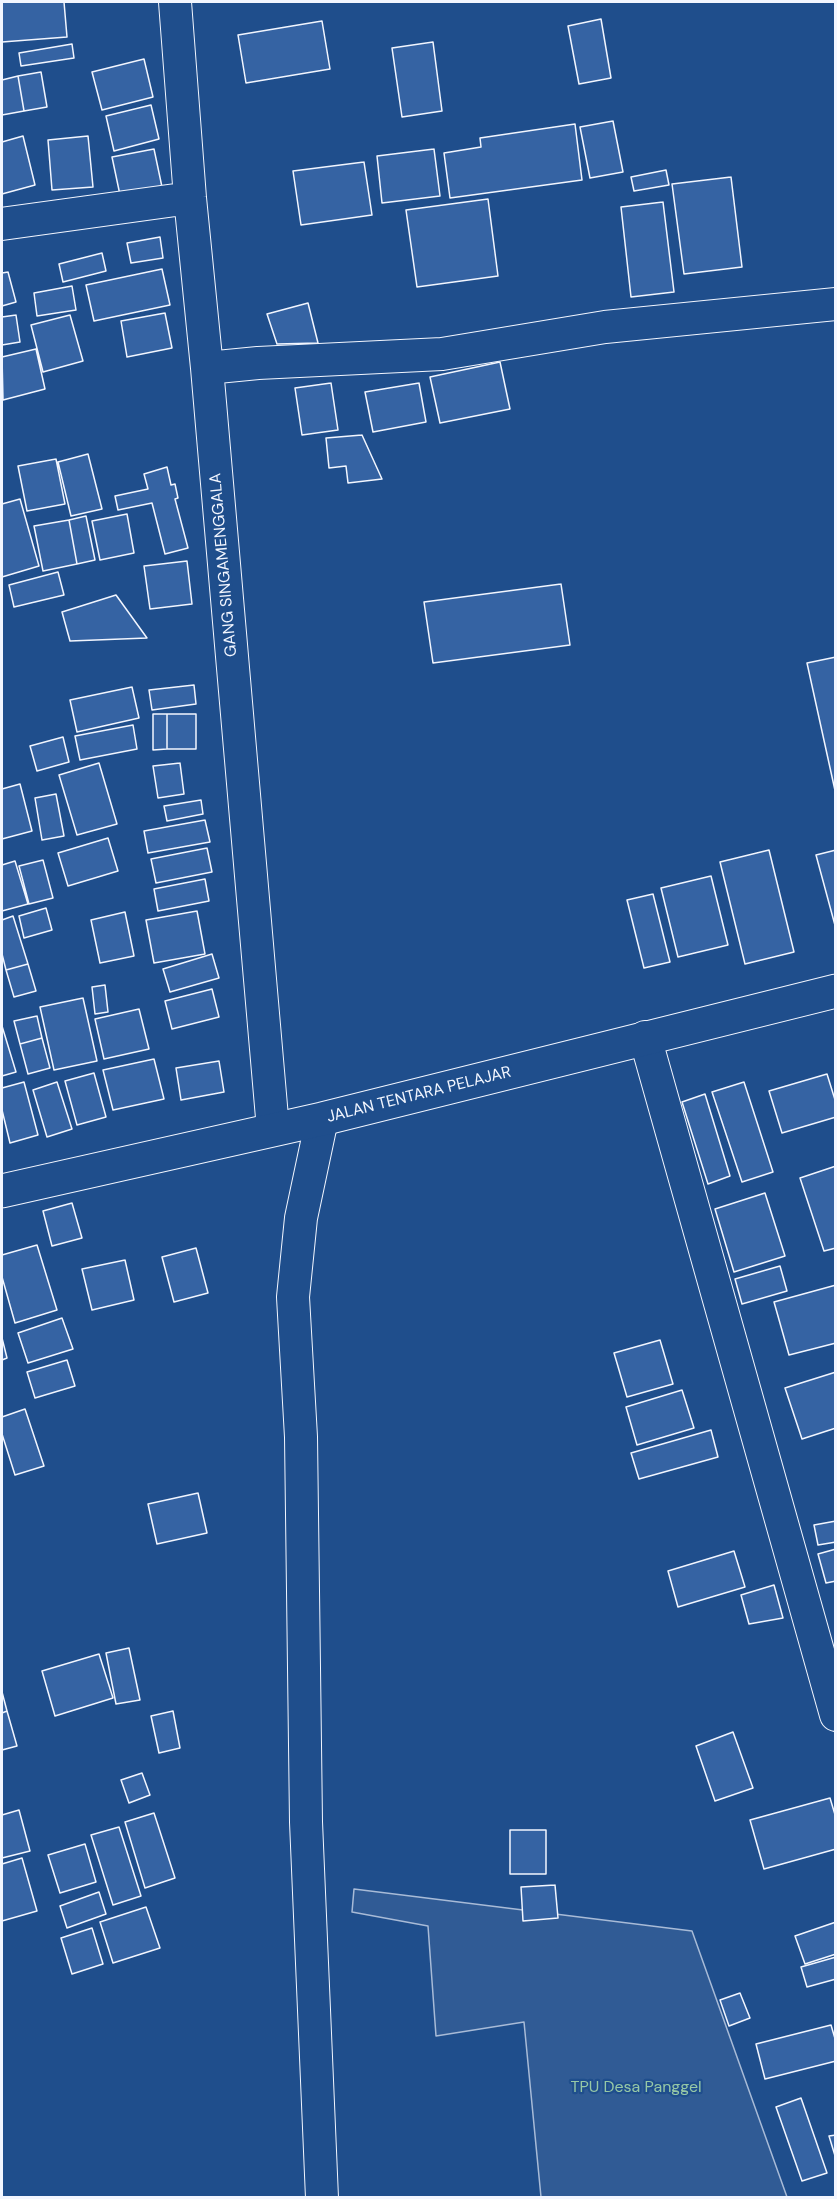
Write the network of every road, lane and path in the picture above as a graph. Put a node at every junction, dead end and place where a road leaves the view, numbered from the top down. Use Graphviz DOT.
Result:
graph roads {
  1 [pos="175,2"];
  2 [pos="190,198"];
  3 [pos="2,224"];
  4 [pos="836,304"];
  5 [pos="216,367"];
  6 [pos="836,991"];
  7 [pos="645,1037"];
  8 [pos="322,1119"];
  9 [pos="273,1129"];
  10 [pos="2,1191"];
  11 [pos="836,1715"];
  12 [pos="322,2198"];
  1 -- 2 [label="street, GANG SINGAMENGGALA"];
  2 -- 3 [label="street"];
  2 -- 5 [label="street, GANG SINGAMENGGALA"];
  4 -- 5 [label="street"];
  5 -- 9 [label="street, GANG SINGAMENGGALA"];
  6 -- 7 [label="main road, JALAN TENTARA PELAJAR"];
  7 -- 8 [label="main road, JALAN TENTARA PELAJAR"];
  7 -- 11 [label="street"];
  8 -- 9 [label="main road, JALAN TENTARA PELAJAR"];
  8 -- 12 [label="street"];
  9 -- 10 [label="main road, JALAN TENTARA PELAJAR"];
}
